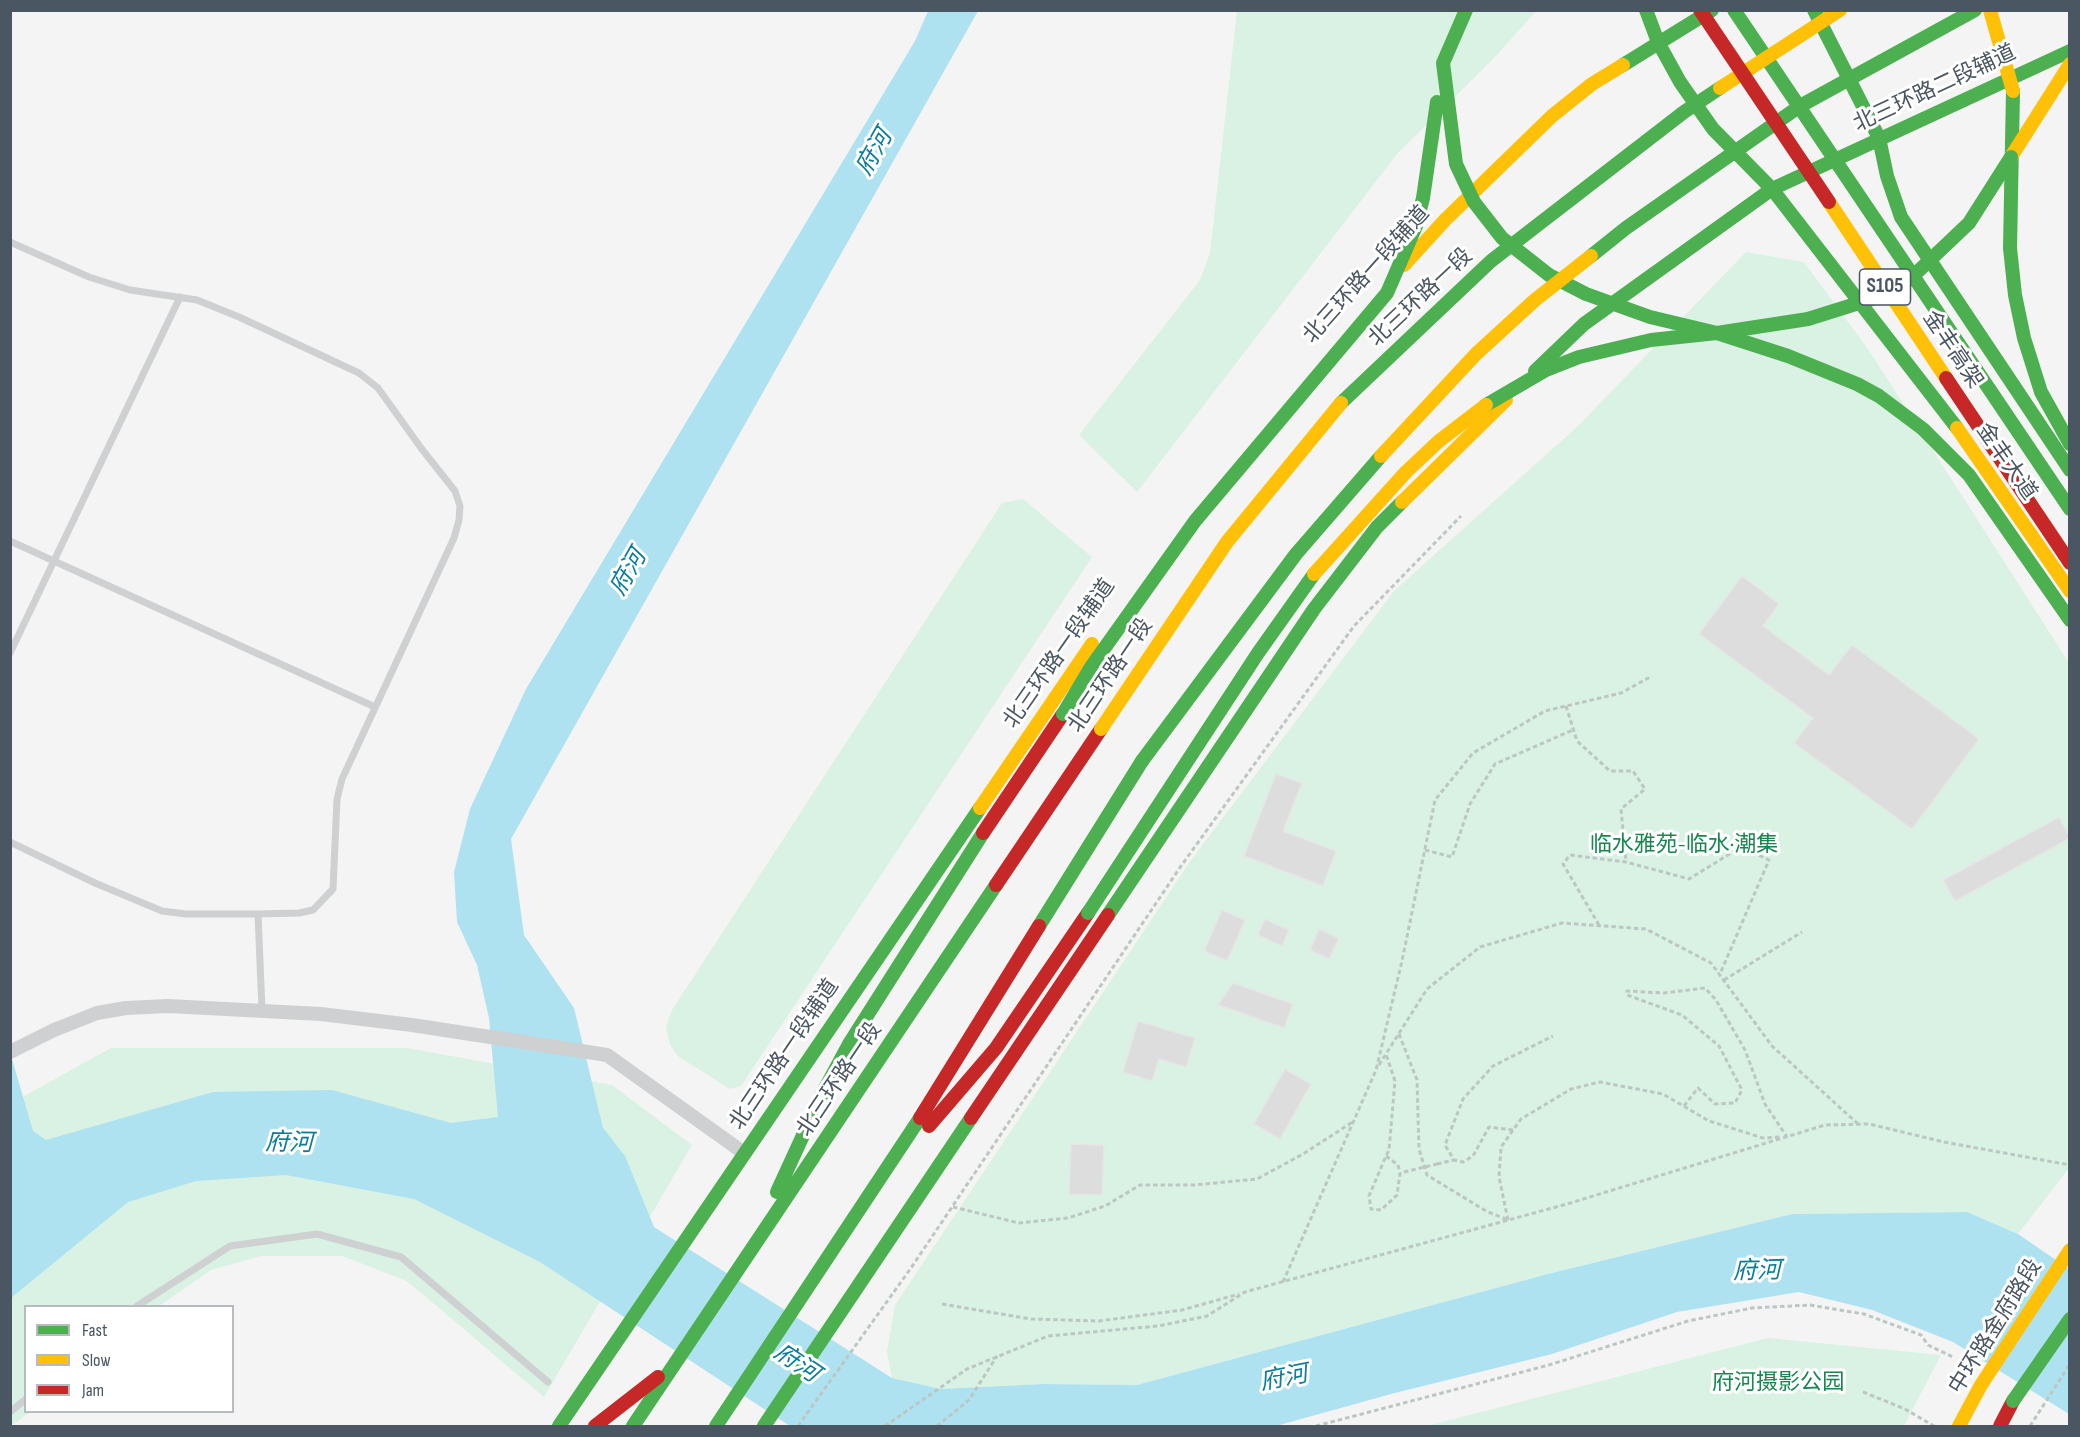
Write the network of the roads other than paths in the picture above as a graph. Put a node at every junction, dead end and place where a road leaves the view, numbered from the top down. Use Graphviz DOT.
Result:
graph roads {
  1 [pos="1454,10"];
  2 [pos="1466,10"];
  3 [pos="1646,10"];
  4 [pos="1700,10"];
  5 [pos="1712,10"];
  6 [pos="1734,10"];
  7 [pos="1814,10"];
  8 [pos="1840,10"];
  9 [pos="1975,10"];
  10 [pos="1990,10"];
  11 [pos="1658,42"];
  12 [pos="2070,51"];
  13 [pos="1443,63"];
  14 [pos="2070,64"];
  15 [pos="1879,138"];
  16 [pos="2011,157"];
  17 [pos="1772,189"];
  18 [pos="10,242"];
  19 [pos="180,297"];
  20 [pos="1717,333"];
  21 [pos="2070,444"];
  22 [pos="2070,470"];
  23 [pos="2070,509"];
  24 [pos="10,541"];
  25 [pos="54,561"];
  26 [pos="2070,563"];
  27 [pos="2070,591"];
  28 [pos="2070,620"];
  29 [pos="10,652"];
  30 [pos="375,707"];
  31 [pos="10,842"];
  32 [pos="258,914"];
  33 [pos="262,1010"];
  34 [pos="13,1050"];
  35 [pos="744,1153"];
  36 [pos="881,1180"];
  37 [pos="2070,1250"];
  38 [pos="740,1271"];
  39 [pos="139,1305"];
  40 [pos="2070,1319"];
  41 [pos="674,1364"];
  42 [pos="548,1382"];
  43 [pos="24,1401"];
  44 [pos="10,1412"];
  45 [pos="559,1426"];
  46 [pos="595,1426"];
  47 [pos="633,1426"];
  48 [pos="716,1426"];
  49 [pos="764,1426"];
  50 [pos="1959,1426"];
  51 [pos="2000,1426"];
  1 -- 13 [label="main road, bridge"];
  2 -- 13 [label="main road, bridge"];
  3 -- 11 [label="main road, 金丰大道"];
  4 -- 26 [label="main road, 金丰高架 / S105, bridge"];
  5 -- 11 [label="main road, 北三环路一段辅道"];
  6 -- 23 [label="main road, 金丰高架 / S105, bridge"];
  7 -- 15 [label="main road"];
  8 -- 38 [label="main road, 北三环路一段, bridge"];
  9 -- 36 [label="main road, bridge"];
  10 -- 16 [label="main road, bridge"];
  11 -- 17 [label="main road, 金丰大道"];
  11 -- 35 [label="main road, 北三环路一段辅道"];
  12 -- 15 [label="main road, 北三环路二段辅道"];
  13 -- 20 [label="main road, bridge"];
  13 -- 38 [label="main road, bridge"];
  14 -- 16 [label="main road"];
  15 -- 17 [label="main road, 北三环路二段辅道"];
  15 -- 22 [label="main road"];
  16 -- 20 [label="main road, bridge"];
  16 -- 21 [label="main road"];
  17 -- 27 [label="main road, 金丰大道 / S105"];
  17 -- 49 [label="main road"];
  18 -- 19 [label="lane"];
  19 -- 25 [label="lane"];
  19 -- 30 [label="lane"];
  20 -- 28 [label="main road"];
  20 -- 36 [label="main road, bridge"];
  24 -- 25 [label="lane"];
  25 -- 29 [label="lane"];
  25 -- 30 [label="lane"];
  30 -- 32 [label="lane"];
  31 -- 32 [label="lane"];
  32 -- 33 [label="lane"];
  33 -- 34 [label="street"];
  33 -- 35 [label="street"];
  35 -- 45 [label="main road, 北三环路一段辅道"];
  36 -- 48 [label="main road"];
  37 -- 50 [label="main road, 中环路金府路段"];
  38 -- 41 [label="main road, 北三环路一段"];
  39 -- 42 [label="lane"];
  40 -- 51 [label="main road, bridge"];
  41 -- 46 [label="main road"];
  41 -- 47 [label="main road, 北三环路一段"];
  43 -- 44 [label="lane"];
}
